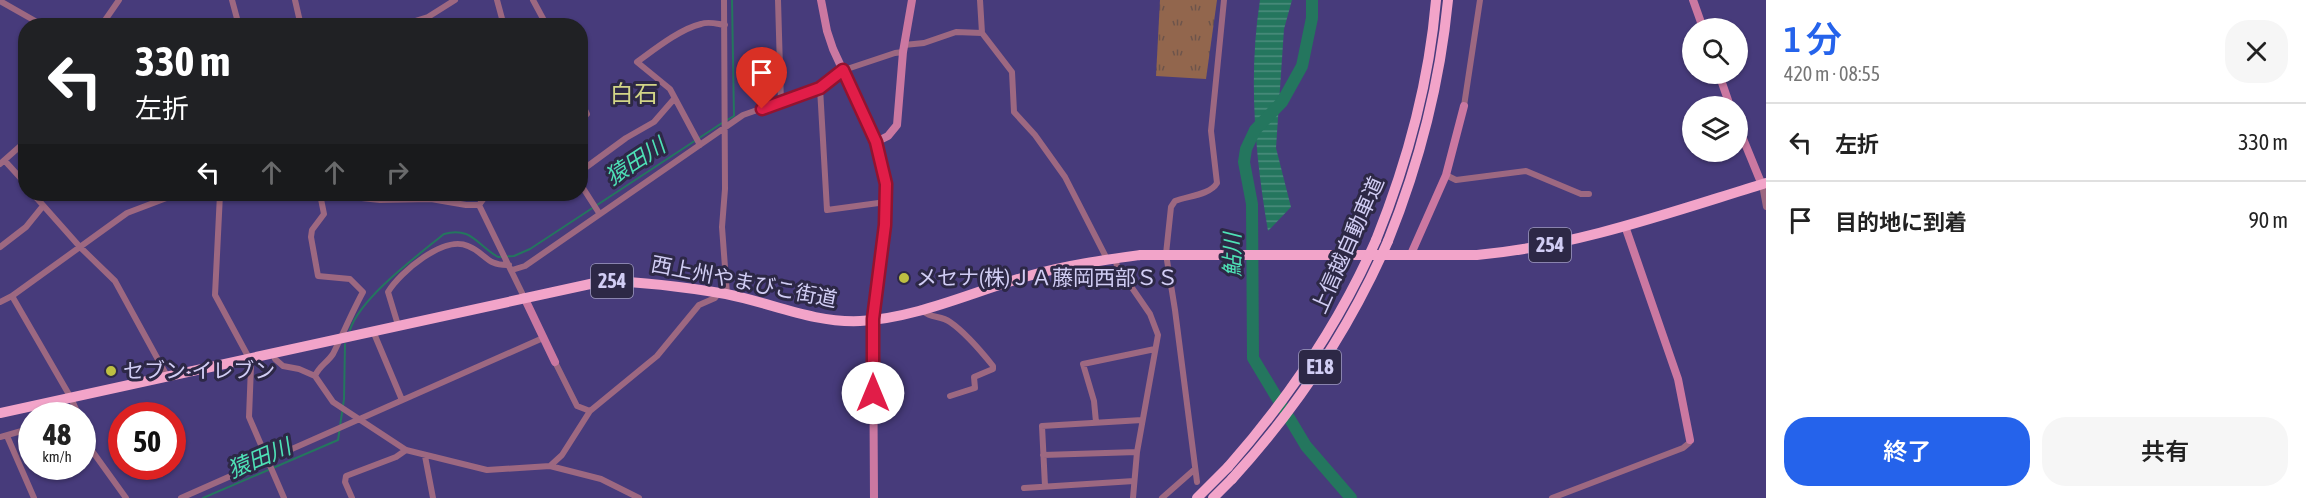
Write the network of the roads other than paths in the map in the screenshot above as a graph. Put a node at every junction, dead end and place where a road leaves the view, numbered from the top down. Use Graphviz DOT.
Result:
graph roads {
  1 [pos="119,0"];
  2 [pos="232,0"];
  3 [pos="295,0"];
  4 [pos="455,0"];
  5 [pos="497,0"];
  6 [pos="533,0"];
  7 [pos="724,0"];
  8 [pos="778,0"];
  9 [pos="821,0"];
  10 [pos="980,0"];
  11 [pos="1224,0"];
  12 [pos="1436,0"];
  13 [pos="1448,0"];
  14 [pos="1480,0"];
  15 [pos="1693,0"];
  16 [pos="0,1"];
  17 [pos="913,1"];
  18 [pos="428,17"];
  19 [pos="30,18"];
  20 [pos="106,18"];
  21 [pos="236,18"];
  22 [pos="299,18"];
  23 [pos="425,18"];
  24 [pos="502,18"];
  25 [pos="543,18"];
  26 [pos="1699,18"];
  27 [pos="725,25"];
  28 [pos="982,33"];
  29 [pos="904,49"];
  30 [pos="843,70"];
  31 [pos="820,88"];
  32 [pos="674,99"];
  33 [pos="781,103"];
  34 [pos="1464,106"];
  35 [pos="724,127"];
  36 [pos="876,142"];
  37 [pos="699,143"];
  38 [pos="1748,148"];
  39 [pos="18,149"];
  40 [pos="3,163"];
  41 [pos="588,166"];
  42 [pos="1446,175"];
  43 [pos="18,177"];
  44 [pos="1764,184"];
  45 [pos="1589,194"];
  46 [pos="588,197"];
  47 [pos="39,201"];
  48 [pos="159,201"];
  49 [pos="220,201"];
  50 [pos="321,201"];
  51 [pos="443,201"];
  52 [pos="481,201"];
  53 [pos="886,202"];
  54 [pos="479,204"];
  55 [pos="43,206"];
  56 [pos="1766,207"];
  57 [pos="598,213"];
  58 [pos="1625,226"];
  59 [pos="0,247"];
  60 [pos="80,247"];
  61 [pos="1166,254"];
  62 [pos="1411,254"];
  63 [pos="1111,259"];
  64 [pos="510,268"];
  65 [pos="723,294"];
  66 [pos="12,296"];
  67 [pos="524,297"];
  68 [pos="0,302"];
  69 [pos="921,309"];
  70 [pos="873,319"];
  71 [pos="398,326"];
  72 [pos="373,331"];
  73 [pos="543,338"];
  74 [pos="338,339"];
  75 [pos="1155,349"];
  76 [pos="273,354"];
  77 [pos="249,358"];
  78 [pos="555,362"];
  79 [pos="168,376"];
  80 [pos="315,376"];
  81 [pos="950,396"];
  82 [pos="71,398"];
  83 [pos="402,399"];
  84 [pos="73,402"];
  85 [pos="590,411"];
  86 [pos="0,413"];
  87 [pos="359,419"];
  88 [pos="1142,420"];
  89 [pos="1095,422"];
  90 [pos="4,436"];
  91 [pos="1690,440"];
  92 [pos="406,450"];
  93 [pos="1137,452"];
  94 [pos="1043,455"];
  95 [pos="96,456"];
  96 [pos="425,456"];
  97 [pos="267,460"];
  98 [pos="550,466"];
  99 [pos="1195,470"];
  100 [pos="1134,481"];
  101 [pos="1197,482"];
  102 [pos="1045,486"];
  103 [pos="1024,488"];
  104 [pos="34,498"];
  105 [pos="126,498"];
  106 [pos="181,498"];
  107 [pos="284,498"];
  108 [pos="352,498"];
  109 [pos="433,498"];
  110 [pos="639,498"];
  111 [pos="874,498"];
  112 [pos="1133,498"];
  113 [pos="1161,498"];
  114 [pos="1197,498"];
  115 [pos="1213,498"];
  116 [pos="1552,498"];
  1 -- 20 [label="street"];
  2 -- 21 [label="street"];
  3 -- 22 [label="street"];
  4 -- 18 [label="street"];
  5 -- 24 [label="street"];
  6 -- 25 [label="street"];
  7 -- 27 [label="street"];
  8 -- 33 [label="street"];
  9 -- 30 [label="street"];
  10 -- 28 [label="street"];
  11 -- 61 [label="street"];
  12 -- 114 [label="highway, 上信越自動車道 / E18, bridge"];
  13 -- 115 [label="highway, 上信越自動車道 / E18, bridge"];
  14 -- 34 [label="street"];
  15 -- 26 [label="street"];
  16 -- 19 [label="street"];
  17 -- 29 [label="street"];
  18 -- 23 [label="street"];
  27 -- 32 [label="street"];
  27 -- 35 [label="street"];
  28 -- 29 [label="street"];
  28 -- 63 [label="street"];
  29 -- 30 [label="street"];
  29 -- 36 [label="street"];
  30 -- 31 [label="street"];
  30 -- 36 [label="street"];
  31 -- 33 [label="street"];
  31 -- 53 [label="street"];
  32 -- 37 [label="street"];
  32 -- 41 [label="street"];
  33 -- 35 [label="street"];
  34 -- 42 [label="street"];
  35 -- 37 [label="street"];
  35 -- 65 [label="street"];
  36 -- 53 [label="street"];
  37 -- 57 [label="street"];
  38 -- 44 [label="street"];
  39 -- 40 [label="street"];
  40 -- 43 [label="street"];
  42 -- 45 [label="street"];
  42 -- 62 [label="street"];
  44 -- 56 [label="street"];
  44 -- 58 [label="highway, 西上州やまびこ街道 / 254"];
  46 -- 57 [label="street"];
  47 -- 55 [label="street"];
  48 -- 60 [label="street"];
  49 -- 77 [label="street"];
  50 -- 74 [label="street"];
  51 -- 54 [label="street"];
  52 -- 54 [label="street"];
  53 -- 70 [label="street"];
  54 -- 64 [label="street"];
  55 -- 59 [label="street"];
  55 -- 60 [label="street"];
  57 -- 64 [label="street"];
  58 -- 62 [label="highway, 西上州やまびこ街道 / 254"];
  58 -- 91 [label="street"];
  60 -- 66 [label="street"];
  60 -- 79 [label="street"];
  61 -- 62 [label="highway, 西上州やまびこ街道 / 254"];
  61 -- 63 [label="highway, 西上州やまびこ街道 / 254"];
  61 -- 99 [label="street"];
  63 -- 69 [label="highway, 西上州やまびこ街道 / 254"];
  63 -- 75 [label="street"];
  64 -- 67 [label="street"];
  64 -- 71 [label="street"];
  65 -- 67 [label="highway, 西上州やまびこ街道 / 254"];
  65 -- 70 [label="highway, 西上州やまびこ街道 / 254"];
  65 -- 85 [label="street"];
  66 -- 68 [label="street"];
  66 -- 82 [label="street"];
  67 -- 71 [label="highway, 西上州やまびこ街道 / 254"];
  67 -- 73 [label="street"];
  69 -- 70 [label="highway, 西上州やまびこ街道 / 254"];
  69 -- 81 [label="street"];
  70 -- 111 [label="street"];
  71 -- 72 [label="highway, 西上州やまびこ街道 / 254"];
  72 -- 74 [label="highway, 西上州やまびこ街道 / 254"];
  72 -- 83 [label="street"];
  73 -- 78 [label="street"];
  73 -- 83 [label="street"];
  74 -- 76 [label="highway, 西上州やまびこ街道 / 254"];
  74 -- 80 [label="street"];
  75 -- 88 [label="street"];
  75 -- 89 [label="street"];
  76 -- 77 [label="highway, 西上州やまびこ街道 / 254"];
  76 -- 80 [label="street"];
  77 -- 79 [label="highway, 西上州やまびこ街道 / 254"];
  77 -- 97 [label="street"];
  78 -- 85 [label="street"];
  79 -- 82 [label="highway, 西上州やまびこ街道 / 254"];
  80 -- 87 [label="street"];
  82 -- 84 [label="street"];
  82 -- 86 [label="highway, 西上州やまびこ街道 / 254"];
  83 -- 87 [label="street"];
  85 -- 98 [label="street"];
  87 -- 92 [label="street"];
  87 -- 97 [label="street"];
  88 -- 89 [label="street"];
  88 -- 93 [label="street"];
  89 -- 94 [label="street"];
  90 -- 104 [label="street"];
  91 -- 116 [label="street"];
  92 -- 96 [label="street"];
  92 -- 108 [label="street"];
  93 -- 94 [label="street"];
  93 -- 100 [label="street"];
  94 -- 102 [label="street"];
  95 -- 105 [label="street"];
  96 -- 98 [label="street"];
  96 -- 109 [label="street"];
  97 -- 106 [label="street"];
  97 -- 107 [label="street"];
  98 -- 110 [label="street"];
  99 -- 101 [label="street"];
  99 -- 113 [label="street"];
  100 -- 102 [label="street"];
  100 -- 112 [label="street"];
  102 -- 103 [label="street"];
}
